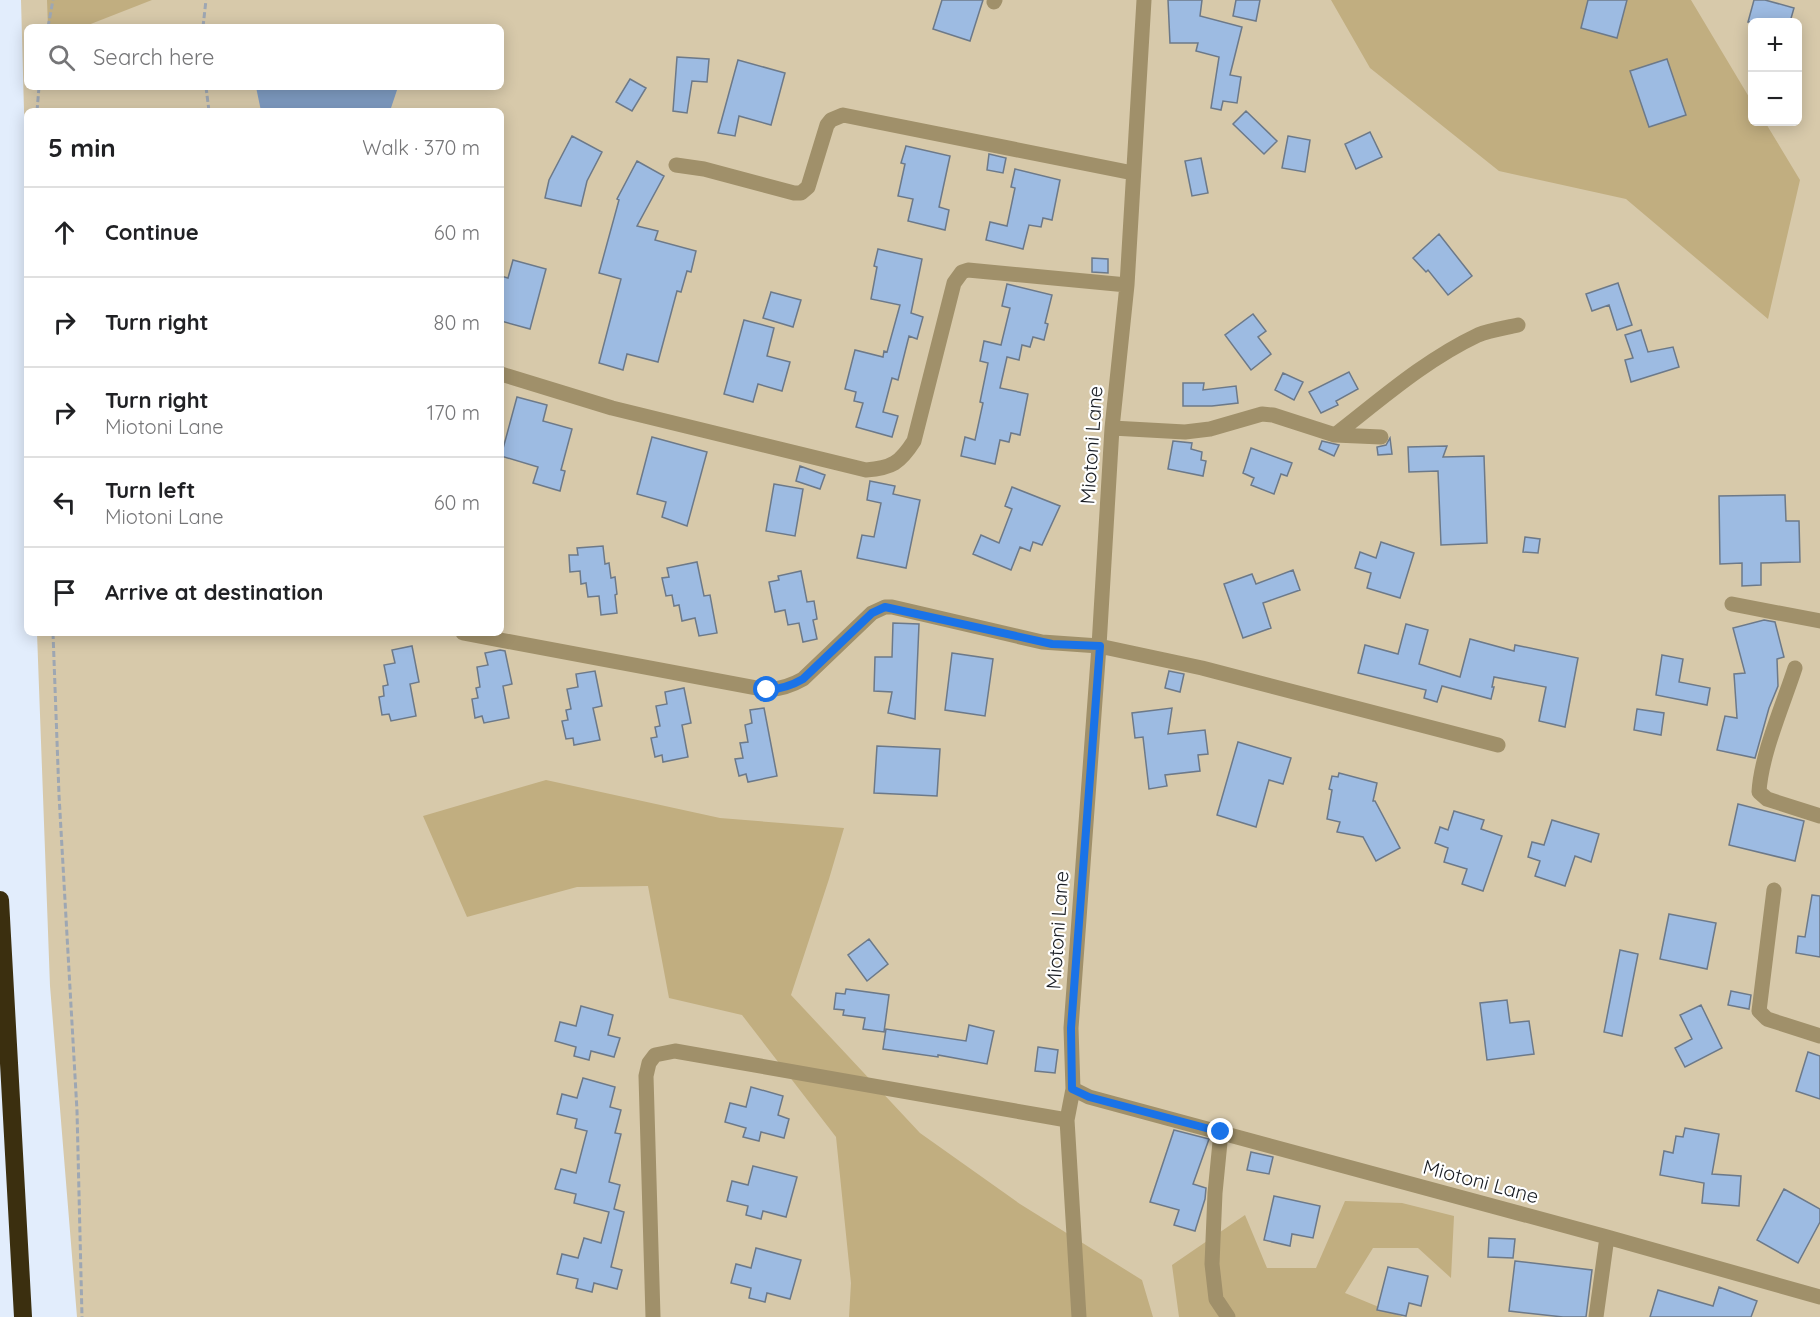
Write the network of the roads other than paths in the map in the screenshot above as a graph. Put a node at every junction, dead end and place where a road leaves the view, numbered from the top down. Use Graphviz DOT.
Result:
graph roads {
  1 [pos="1144,0"];
  2 [pos="676,165"];
  3 [pos="1133,173"];
  4 [pos="1127,285"];
  5 [pos="1518,325"];
  6 [pos="504,375"];
  7 [pos="1112,428"];
  8 [pos="1335,435"];
  9 [pos="1381,436"];
  10 [pos="1732,604"];
  11 [pos="1820,621"];
  12 [pos="479,636"];
  13 [pos="1100,646"];
  14 [pos="1795,668"];
  15 [pos="1498,745"];
  16 [pos="1820,816"];
  17 [pos="1774,890"];
  18 [pos="0,900"];
  19 [pos="1820,1036"];
  20 [pos="1072,1089"];
  21 [pos="1067,1120"];
  22 [pos="1221,1132"];
  23 [pos="1607,1237"];
  24 [pos="1820,1298"];
  25 [pos="23,1317"];
  26 [pos="653,1317"];
  27 [pos="1079,1317"];
  28 [pos="1228,1317"];
  29 [pos="1596,1317"];
  1 -- 3 [label="street, Miotoni Lane"];
  2 -- 3 [label="street"];
  3 -- 4 [label="street, Miotoni Lane"];
  4 -- 6 [label="street"];
  4 -- 7 [label="street, Miotoni Lane"];
  5 -- 8 [label="street"];
  7 -- 8 [label="street"];
  7 -- 13 [label="street, Miotoni Lane"];
  8 -- 9 [label="street"];
  10 -- 11 [label="street"];
  12 -- 13 [label="street"];
  13 -- 15 [label="street"];
  13 -- 20 [label="street, Miotoni Lane"];
  14 -- 16 [label="street"];
  17 -- 19 [label="street"];
  18 -- 25 [label="highway"];
  20 -- 21 [label="street"];
  20 -- 22 [label="street, Miotoni Lane"];
  21 -- 26 [label="street"];
  21 -- 27 [label="street"];
  22 -- 23 [label="street, Miotoni Lane"];
  22 -- 28 [label="street"];
  23 -- 24 [label="street, Miotoni Lane"];
  23 -- 29 [label="street"];
}
